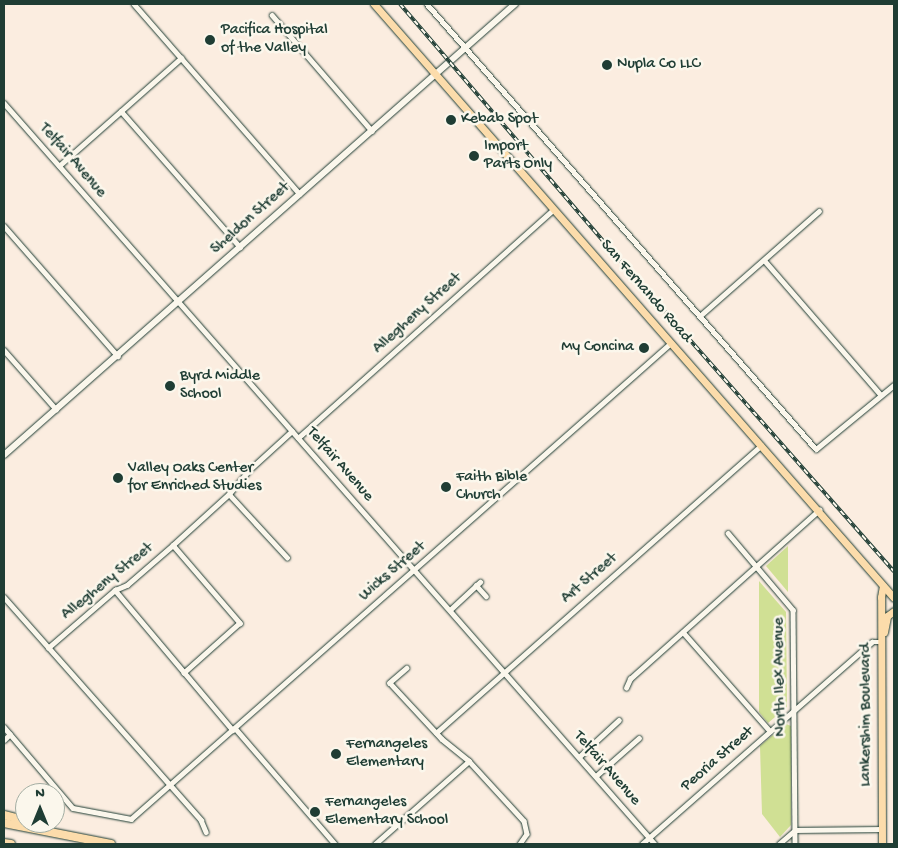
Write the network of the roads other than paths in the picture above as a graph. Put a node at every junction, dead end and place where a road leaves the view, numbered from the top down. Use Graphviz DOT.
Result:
graph roads {
  1 [pos="134,4"];
  2 [pos="374,4"];
  3 [pos="427,4"];
  4 [pos="515,4"];
  5 [pos="272,15"];
  6 [pos="465,48"];
  7 [pos="181,58"];
  8 [pos="435,74"];
  9 [pos="4,103"];
  10 [pos="121,112"];
  11 [pos="372,131"];
  12 [pos="59,166"];
  13 [pos="300,194"];
  14 [pos="554,209"];
  15 [pos="819,211"];
  16 [pos="4,226"];
  17 [pos="240,247"];
  18 [pos="765,260"];
  19 [pos="179,301"];
  20 [pos="700,315"];
  21 [pos="671,343"];
  22 [pos="4,350"];
  23 [pos="118,356"];
  24 [pos="894,385"];
  25 [pos="881,395"];
  26 [pos="56,409"];
  27 [pos="292,431"];
  28 [pos="298,438"];
  29 [pos="761,445"];
  30 [pos="4,455"];
  31 [pos="229,494"];
  32 [pos="818,510"];
  33 [pos="728,533"];
  34 [pos="173,545"];
  35 [pos="287,557"];
  36 [pos="756,566"];
  37 [pos="414,570"];
  38 [pos="883,586"];
  39 [pos="114,590"];
  40 [pos="486,596"];
  41 [pos="4,597"];
  42 [pos="894,598"];
  43 [pos="450,610"];
  44 [pos="894,611"];
  45 [pos="683,632"];
  46 [pos="880,642"];
  47 [pos="48,648"];
  48 [pos="407,668"];
  49 [pos="504,672"];
  50 [pos="184,673"];
  51 [pos="626,688"];
  52 [pos="795,710"];
  53 [pos="612,718"];
  54 [pos="4,727"];
  55 [pos="234,729"];
  56 [pos="770,731"];
  57 [pos="436,733"];
  58 [pos="10,734"];
  59 [pos="639,738"];
  60 [pos="4,740"];
  61 [pos="579,757"];
  62 [pos="469,761"];
  63 [pos="596,776"];
  64 [pos="170,786"];
  65 [pos="882,829"];
  66 [pos="795,830"];
  67 [pos="206,832"];
  68 [pos="50,833"];
  69 [pos="649,837"];
  70 [pos="4,843"];
  71 [pos="10,844"];
  72 [pos="111,844"];
  73 [pos="335,844"];
  74 [pos="375,844"];
  75 [pos="520,844"];
  76 [pos="642,844"];
  77 [pos="655,844"];
  78 [pos="779,844"];
  79 [pos="795,844"];
  80 [pos="882,844"];
  1 -- 7 [label="street"];
  2 -- 8 [label="main road, San Fernando Road"];
  3 -- 6 [label="street, San Fernando Road"];
  4 -- 6 [label="main road, Sheldon Street"];
  5 -- 11 [label="street"];
  6 -- 8 [label="main road, Sheldon Street"];
  6 -- 20 [label="street, San Fernando Road"];
  7 -- 10 [label="street"];
  7 -- 13 [label="street"];
  8 -- 11 [label="main road, Sheldon Street"];
  8 -- 14 [label="main road, San Fernando Road"];
  9 -- 12 [label="street, Telfair Avenue"];
  10 -- 12 [label="street"];
  10 -- 17 [label="street"];
  11 -- 13 [label="main road, Sheldon Street"];
  12 -- 19 [label="street, Telfair Avenue"];
  13 -- 17 [label="main road, Sheldon Street"];
  14 -- 21 [label="main road, San Fernando Road"];
  14 -- 28 [label="street, Allegheny Street"];
  15 -- 18 [label="street"];
  16 -- 23 [label="street"];
  17 -- 19 [label="main road, Sheldon Street"];
  18 -- 20 [label="street"];
  18 -- 25 [label="street"];
  19 -- 23 [label="main road, Sheldon Street"];
  19 -- 27 [label="street, Telfair Avenue"];
  20 -- 25 [label="street, San Fernando Road"];
  21 -- 29 [label="main road, San Fernando Road"];
  21 -- 37 [label="street, Wicks Street"];
  22 -- 26 [label="street"];
  23 -- 26 [label="main road, Sheldon Street"];
  24 -- 25 [label="street"];
  26 -- 30 [label="main road, Sheldon Street"];
  27 -- 28 [label="street, Telfair Avenue"];
  27 -- 31 [label="street, Allegheny Street"];
  28 -- 37 [label="street, Telfair Avenue"];
  29 -- 32 [label="main road, San Fernando Road"];
  29 -- 49 [label="street, Art Street"];
  31 -- 34 [label="street, Allegheny Street"];
  31 -- 35 [label="street"];
  32 -- 36 [label="street"];
  32 -- 38 [label="main road, San Fernando Road"];
  33 -- 36 [label="street, North Ilex Avenue"];
  34 -- 39 [label="street, Allegheny Street"];
  34 -- 50 [label="street"];
  36 -- 45 [label="street"];
  36 -- 52 [label="street, North Ilex Avenue"];
  37 -- 43 [label="street, Telfair Avenue"];
  37 -- 55 [label="street, Wicks Street"];
  38 -- 42 [label="main road, San Fernando Road"];
  38 -- 46 [label="main road, Lankershim Boulevard"];
  39 -- 47 [label="street, Allegheny Street"];
  39 -- 50 [label="street"];
  40 -- 43 [label="street"];
  41 -- 47 [label="street"];
  43 -- 49 [label="street, Telfair Avenue"];
  44 -- 46 [label="main road"];
  45 -- 51 [label="street"];
  45 -- 56 [label="street"];
  46 -- 52 [label="street, Peoria Street"];
  46 -- 65 [label="main road, Lankershim Boulevard"];
  47 -- 64 [label="street"];
  48 -- 57 [label="street"];
  49 -- 57 [label="street, Art Street"];
  49 -- 61 [label="street, Telfair Avenue"];
  50 -- 55 [label="street"];
  52 -- 56 [label="street, Peoria Street"];
  52 -- 66 [label="street, North Ilex Avenue"];
  53 -- 61 [label="street"];
  54 -- 58 [label="street"];
  55 -- 64 [label="street, Wicks Street"];
  55 -- 73 [label="street"];
  56 -- 69 [label="street, Peoria Street"];
  57 -- 62 [label="street"];
  58 -- 60 [label="street"];
  58 -- 64 [label="street, Wicks Street"];
  59 -- 63 [label="street"];
  61 -- 63 [label="street, Telfair Avenue"];
  62 -- 74 [label="street"];
  62 -- 75 [label="street"];
  63 -- 69 [label="street, Telfair Avenue"];
  64 -- 67 [label="street"];
  65 -- 66 [label="street"];
  65 -- 80 [label="main road, Lankershim Boulevard"];
  66 -- 78 [label="street"];
  66 -- 79 [label="street, North Ilex Avenue"];
  68 -- 72 [label="highway"];
  69 -- 76 [label="street, Peoria Street"];
  69 -- 77 [label="street, Telfair Avenue"];
  70 -- 71 [label="highway"];
}
